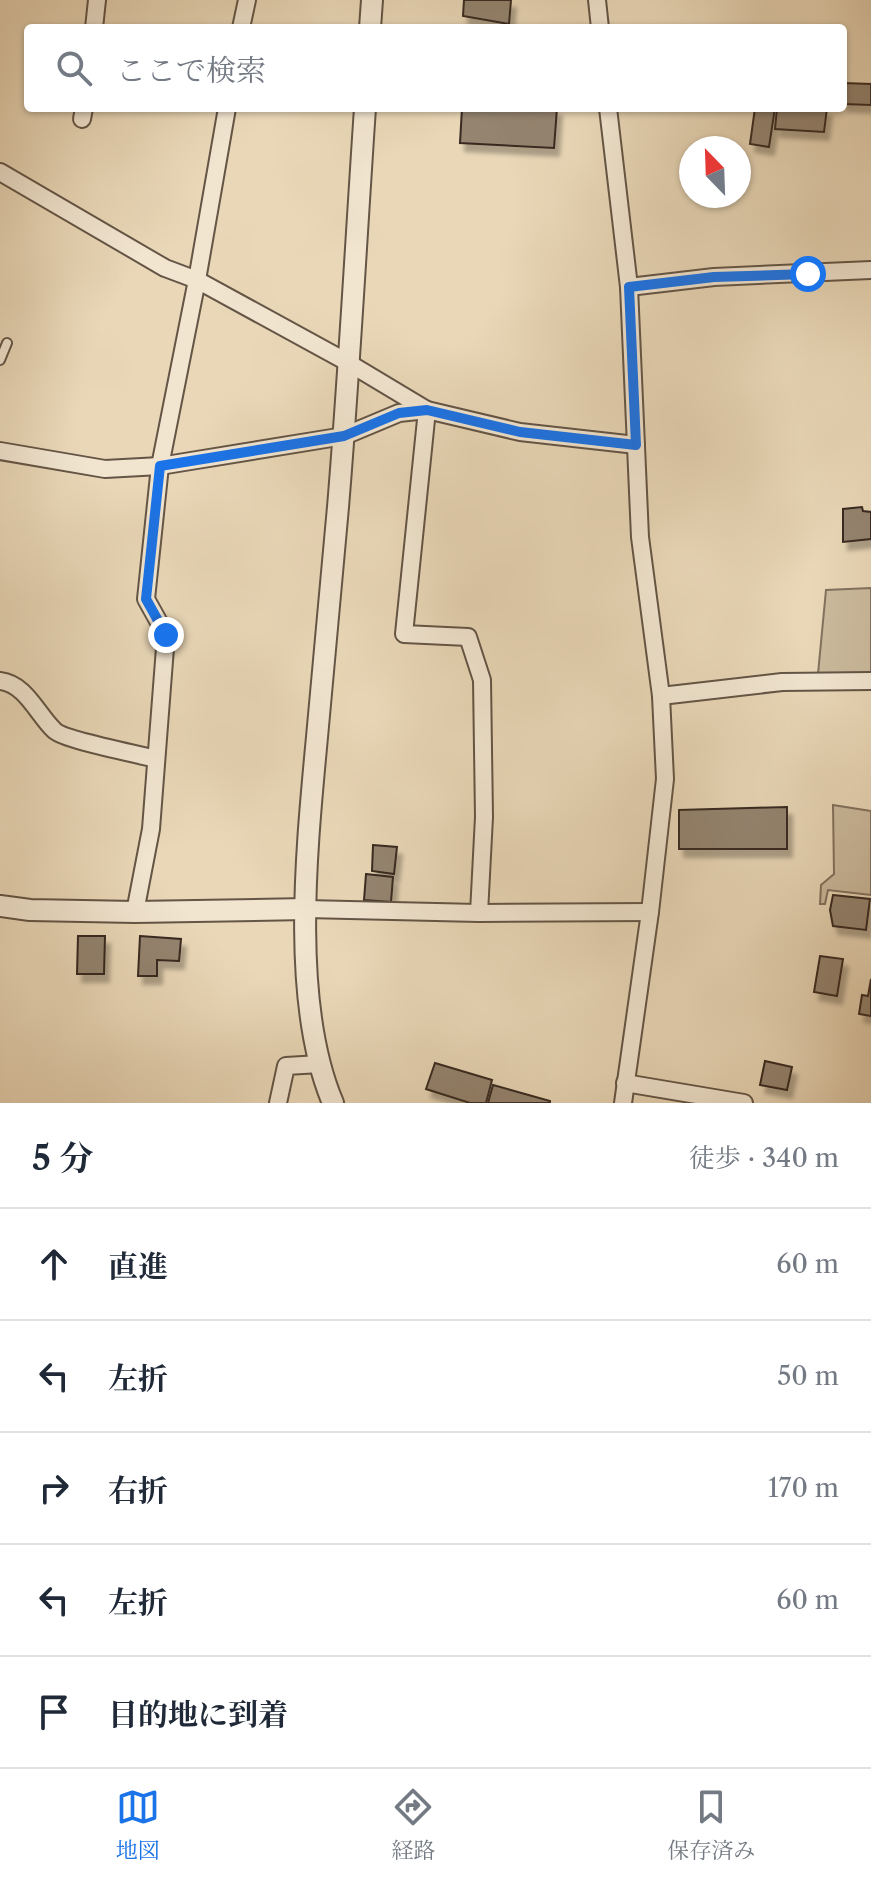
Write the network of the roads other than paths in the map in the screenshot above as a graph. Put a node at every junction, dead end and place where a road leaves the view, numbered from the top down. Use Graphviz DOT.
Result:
graph roads {
  1 [pos="97,0"];
  2 [pos="247,0"];
  3 [pos="372,0"];
  4 [pos="597,0"];
  5 [pos="94,24"];
  6 [pos="242,24"];
  7 [pos="370,24"];
  8 [pos="600,24"];
  9 [pos="226,112"];
  10 [pos="365,112"];
  11 [pos="608,112"];
  12 [pos="0,172"];
  13 [pos="871,270"];
  14 [pos="197,280"];
  15 [pos="629,287"];
  16 [pos="7,343"];
  17 [pos="0,360"];
  18 [pos="347,362"];
  19 [pos="427,410"];
  20 [pos="344,436"];
  21 [pos="636,445"];
  22 [pos="0,451"];
  23 [pos="160,466"];
  24 [pos="0,681"];
  25 [pos="871,681"];
  26 [pos="661,696"];
  27 [pos="156,759"];
  28 [pos="0,906"];
  29 [pos="306,909"];
  30 [pos="135,912"];
  31 [pos="650,912"];
  32 [pos="479,913"];
  33 [pos="320,1064"];
  34 [pos="625,1083"];
  35 [pos="278,1103"];
  36 [pos="333,1103"];
  37 [pos="623,1103"];
  38 [pos="744,1103"];
  1 -- 5 [label="street"];
  2 -- 6 [label="street"];
  3 -- 7 [label="street"];
  4 -- 8 [label="street"];
  9 -- 14 [label="street"];
  10 -- 18 [label="street"];
  11 -- 15 [label="street"];
  12 -- 14 [label="street"];
  13 -- 15 [label="street"];
  14 -- 18 [label="street"];
  14 -- 23 [label="street"];
  15 -- 21 [label="street"];
  16 -- 17 [label="lane"];
  18 -- 19 [label="street"];
  18 -- 20 [label="street"];
  19 -- 20 [label="street"];
  19 -- 21 [label="street"];
  19 -- 32 [label="street"];
  20 -- 23 [label="street"];
  20 -- 29 [label="street"];
  21 -- 26 [label="street"];
  22 -- 23 [label="street"];
  23 -- 27 [label="street"];
  24 -- 27 [label="street"];
  25 -- 26 [label="street"];
  26 -- 31 [label="street"];
  27 -- 30 [label="street"];
  28 -- 30 [label="street"];
  29 -- 30 [label="street"];
  29 -- 32 [label="street"];
  29 -- 33 [label="street"];
  31 -- 32 [label="street"];
  31 -- 34 [label="street"];
  33 -- 35 [label="street"];
  33 -- 36 [label="street"];
  34 -- 37 [label="street"];
  34 -- 38 [label="street"];
}
